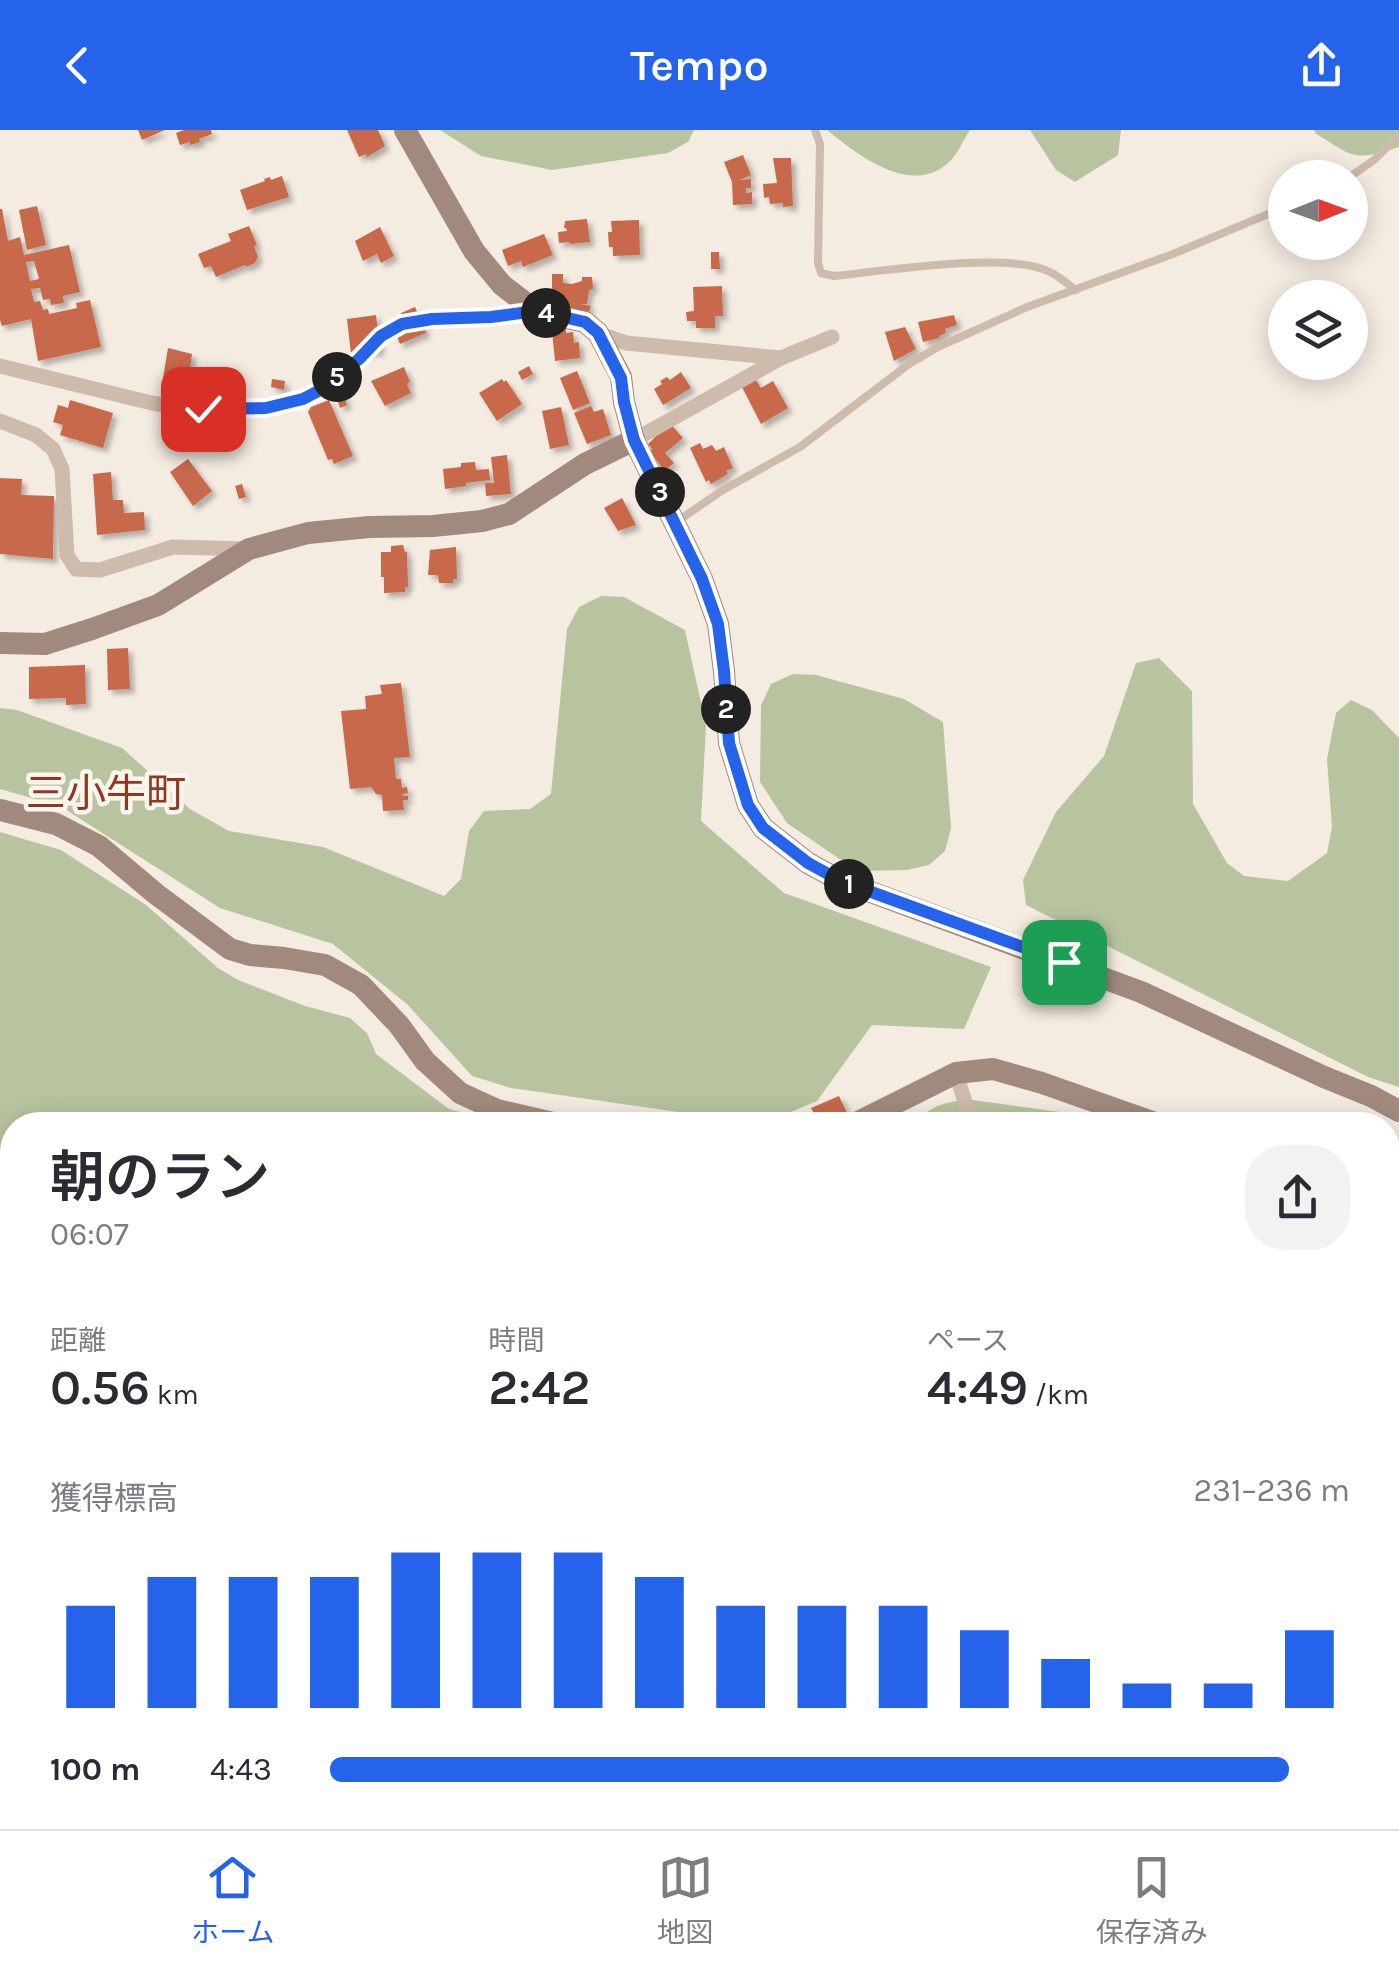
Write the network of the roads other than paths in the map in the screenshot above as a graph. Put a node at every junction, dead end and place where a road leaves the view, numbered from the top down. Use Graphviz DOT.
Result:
graph roads {
  1 [pos="405,130"];
  2 [pos="816,130"];
  3 [pos="1399,135"];
  4 [pos="1368,164"];
  5 [pos="1268,214"];
  6 [pos="1076,290"];
  7 [pos="536,311"];
  8 [pos="598,333"];
  9 [pos="832,337"];
  10 [pos="782,358"];
  11 [pos="0,366"];
  12 [pos="0,421"];
  13 [pos="634,440"];
  14 [pos="675,522"];
  15 [pos="250,549"];
  16 [pos="0,644"];
  17 [pos="0,810"];
  18 [pos="956,1072"];
  19 [pos="506,1112"];
  20 [pos="878,1112"];
  21 [pos="968,1112"];
  22 [pos="1125,1112"];
  23 [pos="1399,1112"];
  1 -- 7 [label="street"];
  2 -- 6 [label="lane"];
  3 -- 4 [label="lane"];
  5 -- 6 [label="lane"];
  6 -- 14 [label="lane"];
  7 -- 8 [label="street"];
  7 -- 11 [label="street"];
  8 -- 10 [label="street"];
  8 -- 13 [label="street"];
  9 -- 10 [label="street"];
  10 -- 13 [label="street"];
  12 -- 15 [label="street"];
  13 -- 14 [label="street"];
  13 -- 15 [label="street"];
  14 -- 23 [label="street"];
  15 -- 16 [label="street"];
  17 -- 19 [label="street"];
  18 -- 20 [label="street"];
  18 -- 21 [label="street"];
  18 -- 22 [label="street"];
}
